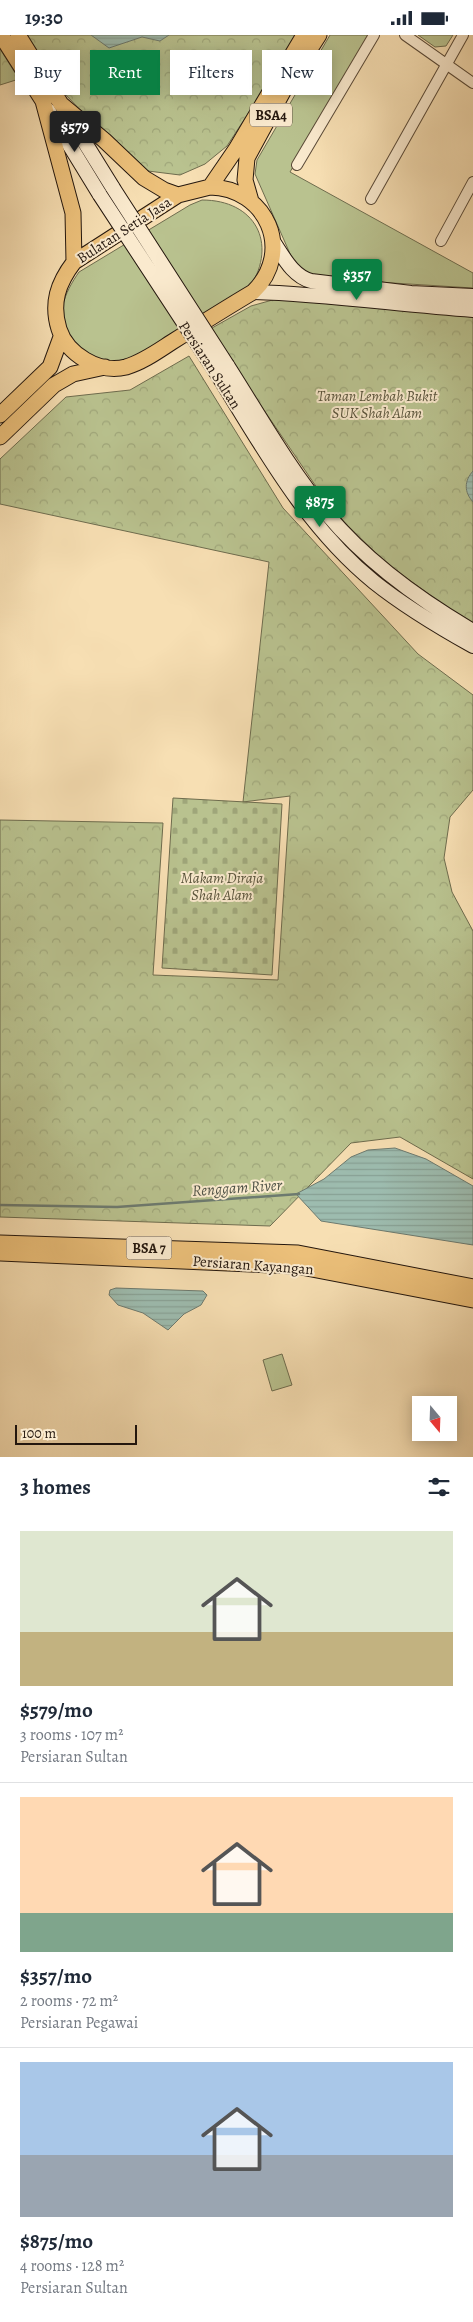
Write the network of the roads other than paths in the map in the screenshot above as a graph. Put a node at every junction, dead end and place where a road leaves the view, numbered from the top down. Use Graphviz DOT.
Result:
graph roads {
  1 [pos="1,35"];
  2 [pos="18,35"];
  3 [pos="304,35"];
  4 [pos="319,35"];
  5 [pos="374,35"];
  6 [pos="405,35"];
  7 [pos="463,35"];
  8 [pos="15,50"];
  9 [pos="24,50"];
  10 [pos="445,63"];
  11 [pos="473,83"];
  12 [pos="41,95"];
  13 [pos="54,95"];
  14 [pos="43,101"];
  15 [pos="62,104"];
  16 [pos="297,165"];
  17 [pos="473,181"];
  18 [pos="210,187"];
  19 [pos="178,195"];
  20 [pos="370,199"];
  21 [pos="251,201"];
  22 [pos="440,241"];
  23 [pos="274,243"];
  24 [pos="74,262"];
  25 [pos="254,292"];
  26 [pos="473,296"];
  27 [pos="473,310"];
  28 [pos="62,337"];
  29 [pos="104,367"];
  30 [pos="222,369"];
  31 [pos="0,415"];
  32 [pos="0,437"];
  33 [pos="473,631"];
  34 [pos="473,646"];
  35 [pos="0,1243"];
  36 [pos="0,1253"];
  37 [pos="473,1287"];
  38 [pos="473,1300"];
  1 -- 8 [label="main road, Persiaran Sultan"];
  2 -- 9 [label="main road, Persiaran Sultan"];
  3 -- 18 [label="main road, BSA4"];
  4 -- 21 [label="main road, BSA4"];
  5 -- 16 [label="street"];
  6 -- 10 [label="street"];
  7 -- 10 [label="street"];
  10 -- 11 [label="street"];
  10 -- 20 [label="street"];
  12 -- 14 [label="main road, Persiaran Sultan"];
  13 -- 15 [label="main road, Persiaran Sultan"];
  14 -- 24 [label="main road"];
  14 -- 30 [label="street, Persiaran Sultan, bridge"];
  15 -- 19 [label="main road"];
  15 -- 30 [label="street, Persiaran Sultan, bridge"];
  17 -- 22 [label="street"];
  18 -- 19 [label="main road, Bulatan Setia Jasa"];
  18 -- 21 [label="main road, Bulatan Setia Jasa"];
  19 -- 24 [label="main road, Bulatan Setia Jasa"];
  21 -- 23 [label="main road, Bulatan Setia Jasa"];
  23 -- 25 [label="main road, Bulatan Setia Jasa"];
  23 -- 26 [label="street"];
  24 -- 28 [label="main road, Bulatan Setia Jasa"];
  25 -- 27 [label="street"];
  25 -- 29 [label="main road, Bulatan Setia Jasa"];
  28 -- 29 [label="main road, Bulatan Setia Jasa"];
  28 -- 31 [label="main road"];
  29 -- 32 [label="main road"];
  30 -- 33 [label="street, Persiaran Sultan"];
  30 -- 34 [label="street, Persiaran Sultan"];
  35 -- 37 [label="main road, Persiaran Kayangan / BSA 7"];
  36 -- 38 [label="main road, Persiaran Kayangan / BSA 7"];
}
